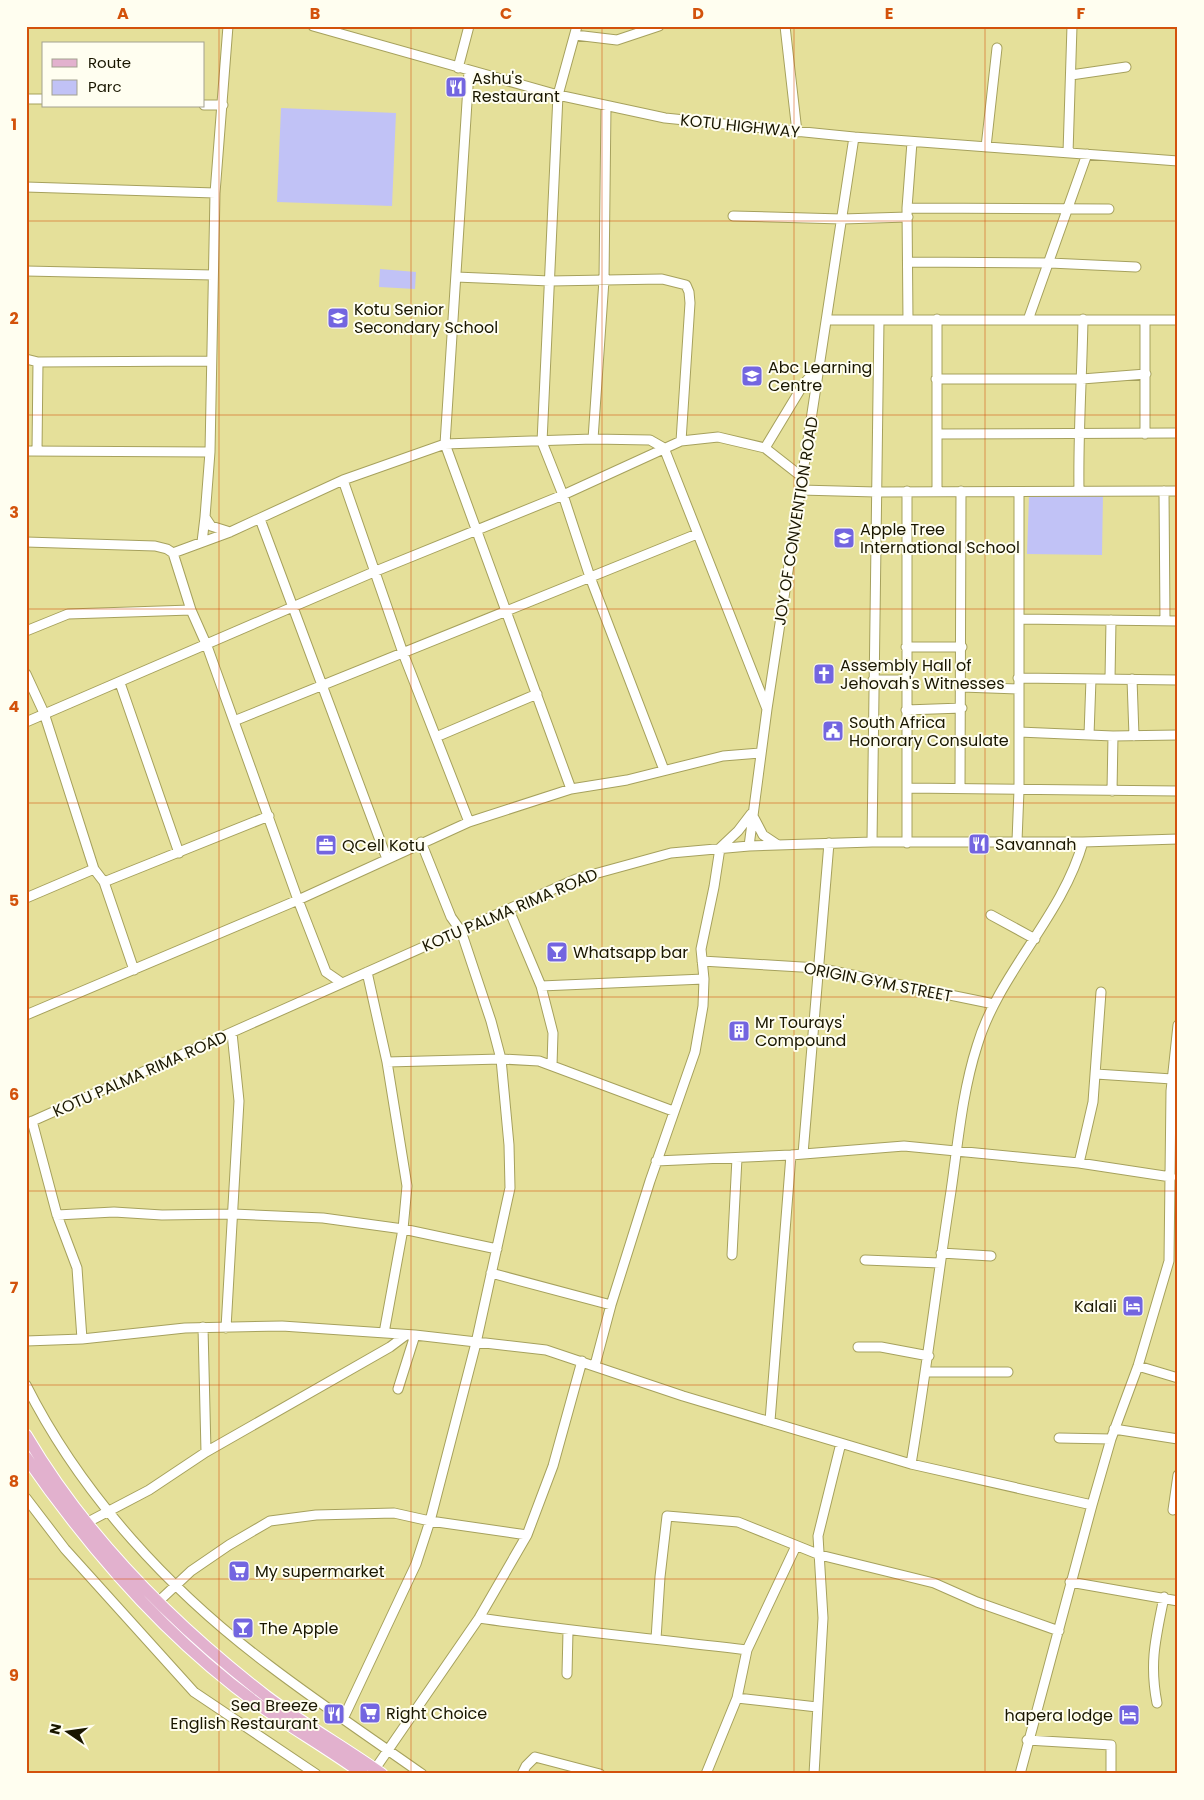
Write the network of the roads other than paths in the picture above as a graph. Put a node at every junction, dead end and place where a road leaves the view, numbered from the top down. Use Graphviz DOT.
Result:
graph roads {
  1 [pos="228,26"];
  2 [pos="313,26"];
  3 [pos="469,26"];
  4 [pos="659,26"];
  5 [pos="785,26"];
  6 [pos="1072,26"];
  7 [pos="576,31"];
  8 [pos="997,48"];
  9 [pos="1126,67"];
  10 [pos="458,68"];
  11 [pos="469,71"];
  12 [pos="1071,75"];
  13 [pos="558,95"];
  14 [pos="26,99"];
  15 [pos="42,99"];
  16 [pos="205,105"];
  17 [pos="223,106"];
  18 [pos="606,106"];
  19 [pos="797,132"];
  20 [pos="854,137"];
  21 [pos="912,142"];
  22 [pos="986,147"];
  23 [pos="1068,153"];
  24 [pos="1087,154"];
  25 [pos="1178,161"];
  26 [pos="26,186"];
  27 [pos="215,193"];
  28 [pos="907,208"];
  29 [pos="1069,209"];
  30 [pos="1110,209"];
  31 [pos="734,216"];
  32 [pos="908,217"];
  33 [pos="842,219"];
  34 [pos="908,262"];
  35 [pos="1050,263"];
  36 [pos="1136,267"];
  37 [pos="26,271"];
  38 [pos="213,275"];
  39 [pos="456,277"];
  40 [pos="604,280"];
  41 [pos="550,281"];
  42 [pos="937,319"];
  43 [pos="1083,319"];
  44 [pos="828,320"];
  45 [pos="879,320"];
  46 [pos="908,320"];
  47 [pos="1028,320"];
  48 [pos="1145,320"];
  49 [pos="1178,320"];
  50 [pos="26,359"];
  51 [pos="211,361"];
  52 [pos="38,362"];
  53 [pos="820,365"];
  54 [pos="1146,374"];
  55 [pos="936,379"];
  56 [pos="1082,379"];
  57 [pos="1078,432"];
  58 [pos="1178,433"];
  59 [pos="937,434"];
  60 [pos="1146,434"];
  61 [pos="593,439"];
  62 [pos="681,441"];
  63 [pos="542,442"];
  64 [pos="445,444"];
  65 [pos="664,448"];
  66 [pos="765,448"];
  67 [pos="36,450"];
  68 [pos="26,451"];
  69 [pos="210,452"];
  70 [pos="802,477"];
  71 [pos="343,480"];
  72 [pos="800,490"];
  73 [pos="1079,490"];
  74 [pos="907,491"];
  75 [pos="937,491"];
  76 [pos="961,491"];
  77 [pos="1164,491"];
  78 [pos="1178,491"];
  79 [pos="876,492"];
  80 [pos="1019,492"];
  81 [pos="563,495"];
  82 [pos="205,517"];
  83 [pos="260,519"];
  84 [pos="476,530"];
  85 [pos="230,532"];
  86 [pos="697,534"];
  87 [pos="26,542"];
  88 [pos="202,542"];
  89 [pos="173,554"];
  90 [pos="376,571"];
  91 [pos="590,576"];
  92 [pos="292,608"];
  93 [pos="191,610"];
  94 [pos="508,612"];
  95 [pos="1018,619"];
  96 [pos="1111,620"];
  97 [pos="1165,621"];
  98 [pos="1178,621"];
  99 [pos="26,631"];
  100 [pos="207,646"];
  101 [pos="906,647"];
  102 [pos="962,647"];
  103 [pos="403,653"];
  104 [pos="26,674"];
  105 [pos="1018,678"];
  106 [pos="1091,679"];
  107 [pos="1110,679"];
  108 [pos="1132,679"];
  109 [pos="873,680"];
  110 [pos="906,680"];
  111 [pos="1178,680"];
  112 [pos="120,683"];
  113 [pos="321,686"];
  114 [pos="962,687"];
  115 [pos="1018,689"];
  116 [pos="537,694"];
  117 [pos="962,708"];
  118 [pos="766,709"];
  119 [pos="906,710"];
  120 [pos="44,713"];
  121 [pos="234,721"];
  122 [pos="26,722"];
  123 [pos="1019,732"];
  124 [pos="1089,735"];
  125 [pos="1178,735"];
  126 [pos="1113,736"];
  127 [pos="1134,736"];
  128 [pos="436,737"];
  129 [pos="760,753"];
  130 [pos="664,770"];
  131 [pos="908,788"];
  132 [pos="960,788"];
  133 [pos="571,789"];
  134 [pos="1019,790"];
  135 [pos="1112,791"];
  136 [pos="1178,791"];
  137 [pos="752,813"];
  138 [pos="269,816"];
  139 [pos="469,822"];
  140 [pos="1178,839"];
  141 [pos="1017,841"];
  142 [pos="421,842"];
  143 [pos="872,842"];
  144 [pos="1083,842"];
  145 [pos="829,843"];
  146 [pos="907,843"];
  147 [pos="749,846"];
  148 [pos="778,846"];
  149 [pos="720,848"];
  150 [pos="179,853"];
  151 [pos="387,859"];
  152 [pos="94,869"];
  153 [pos="104,882"];
  154 [pos="26,898"];
  155 [pos="298,900"];
  156 [pos="509,910"];
  157 [pos="991,915"];
  158 [pos="461,931"];
  159 [pos="1035,939"];
  160 [pos="702,961"];
  161 [pos="818,968"];
  162 [pos="134,970"];
  163 [pos="367,972"];
  164 [pos="704,979"];
  165 [pos="342,984"];
  166 [pos="541,986"];
  167 [pos="1101,992"];
  168 [pos="994,1004"];
  169 [pos="26,1015"];
  170 [pos="1178,1025"];
  171 [pos="232,1033"];
  172 [pos="500,1059"];
  173 [pos="387,1062"];
  174 [pos="552,1065"];
  175 [pos="1096,1074"];
  176 [pos="1172,1079"];
  177 [pos="673,1111"];
  178 [pos="1175,1112"];
  179 [pos="29,1122"];
  180 [pos="956,1151"];
  181 [pos="803,1154"];
  182 [pos="791,1155"];
  183 [pos="737,1158"];
  184 [pos="656,1161"];
  185 [pos="1079,1163"];
  186 [pos="1171,1177"];
  187 [pos="233,1214"];
  188 [pos="57,1215"];
  189 [pos="403,1229"];
  190 [pos="497,1249"];
  191 [pos="942,1253"];
  192 [pos="732,1255"];
  193 [pos="991,1256"];
  194 [pos="865,1260"];
  195 [pos="940,1263"];
  196 [pos="491,1273"];
  197 [pos="610,1305"];
  198 [pos="203,1327"];
  199 [pos="226,1328"];
  200 [pos="384,1334"];
  201 [pos="410,1335"];
  202 [pos="82,1338"];
  203 [pos="26,1341"];
  204 [pos="476,1343"];
  205 [pos="858,1347"];
  206 [pos="929,1356"];
  207 [pos="582,1361"];
  208 [pos="595,1365"];
  209 [pos="1138,1366"];
  210 [pos="926,1372"];
  211 [pos="1008,1372"];
  212 [pos="1178,1378"];
  213 [pos="26,1385"];
  214 [pos="398,1389"];
  215 [pos="770,1422"];
  216 [pos="1114,1429"];
  217 [pos="26,1435"];
  218 [pos="1059,1438"];
  219 [pos="1111,1439"];
  220 [pos="1178,1439"];
  221 [pos="841,1443"];
  222 [pos="206,1452"];
  223 [pos="26,1457"];
  224 [pos="912,1464"];
  225 [pos="1178,1475"];
  226 [pos="26,1498"];
  227 [pos="1092,1505"];
  228 [pos="1174,1510"];
  229 [pos="108,1512"];
  230 [pos="430,1521"];
  231 [pos="88,1522"];
  232 [pos="527,1535"];
  233 [pos="796,1546"];
  234 [pos="820,1555"];
  235 [pos="1070,1582"];
  236 [pos="176,1585"];
  237 [pos="1164,1597"];
  238 [pos="159,1601"];
  239 [pos="1178,1601"];
  240 [pos="479,1618"];
  241 [pos="568,1631"];
  242 [pos="1059,1631"];
  243 [pos="656,1639"];
  244 [pos="747,1650"];
  245 [pos="567,1674"];
  246 [pos="737,1698"];
  247 [pos="1157,1703"];
  248 [pos="817,1707"];
  249 [pos="343,1718"];
  250 [pos="1028,1740"];
  251 [pos="388,1750"];
  252 [pos="379,1771"];
  253 [pos="316,1774"];
  254 [pos="363,1774"];
  255 [pos="422,1774"];
  256 [pos="522,1774"];
  257 [pos="600,1774"];
  258 [pos="706,1774"];
  259 [pos="814,1774"];
  260 [pos="1020,1774"];
  261 [pos="1111,1774"];
  1 -- 17 [label="street"];
  2 -- 10 [label="street, KOTU HIGHWAY"];
  3 -- 10 [label="street"];
  4 -- 7 [label="street"];
  5 -- 19 [label="street"];
  6 -- 12 [label="street"];
  7 -- 13 [label="street"];
  8 -- 22 [label="street"];
  9 -- 12 [label="street"];
  10 -- 11 [label="street, KOTU HIGHWAY"];
  11 -- 13 [label="street, KOTU HIGHWAY"];
  11 -- 39 [label="street"];
  12 -- 23 [label="street"];
  13 -- 18 [label="street, KOTU HIGHWAY"];
  13 -- 41 [label="street"];
  14 -- 15 [label="street"];
  16 -- 17 [label="street"];
  17 -- 27 [label="street"];
  18 -- 19 [label="street, KOTU HIGHWAY"];
  18 -- 40 [label="street"];
  19 -- 20 [label="street, KOTU HIGHWAY"];
  20 -- 21 [label="street, KOTU HIGHWAY"];
  20 -- 33 [label="street, JOY OF CONVENTION ROAD"];
  21 -- 22 [label="street, KOTU HIGHWAY"];
  21 -- 28 [label="street"];
  22 -- 23 [label="street, KOTU HIGHWAY"];
  23 -- 24 [label="street, KOTU HIGHWAY"];
  24 -- 25 [label="street, KOTU HIGHWAY"];
  24 -- 29 [label="street"];
  26 -- 27 [label="street"];
  27 -- 38 [label="street"];
  28 -- 29 [label="street"];
  28 -- 32 [label="street"];
  29 -- 30 [label="street"];
  29 -- 35 [label="street"];
  31 -- 33 [label="street"];
  32 -- 33 [label="street"];
  32 -- 34 [label="street"];
  33 -- 44 [label="street, JOY OF CONVENTION ROAD"];
  34 -- 35 [label="street"];
  34 -- 46 [label="street"];
  35 -- 36 [label="street"];
  35 -- 47 [label="street"];
  37 -- 38 [label="street"];
  38 -- 51 [label="street"];
  39 -- 41 [label="street"];
  39 -- 64 [label="street"];
  40 -- 41 [label="street"];
  40 -- 61 [label="street"];
  40 -- 62 [label="street"];
  41 -- 63 [label="street"];
  42 -- 46 [label="street"];
  42 -- 47 [label="street"];
  42 -- 55 [label="street"];
  43 -- 47 [label="street"];
  43 -- 48 [label="street"];
  43 -- 56 [label="street"];
  44 -- 45 [label="street"];
  44 -- 53 [label="street, JOY OF CONVENTION ROAD"];
  45 -- 46 [label="street"];
  45 -- 79 [label="street"];
  48 -- 49 [label="street"];
  48 -- 54 [label="street"];
  50 -- 52 [label="street"];
  51 -- 52 [label="street"];
  51 -- 69 [label="street"];
  52 -- 67 [label="street"];
  53 -- 66 [label="street"];
  53 -- 70 [label="street, JOY OF CONVENTION ROAD"];
  54 -- 56 [label="street"];
  54 -- 60 [label="street"];
  55 -- 56 [label="street"];
  55 -- 59 [label="street"];
  56 -- 57 [label="street"];
  57 -- 59 [label="street"];
  57 -- 60 [label="street"];
  57 -- 73 [label="street"];
  58 -- 60 [label="street"];
  59 -- 75 [label="street"];
  61 -- 63 [label="street"];
  61 -- 65 [label="street"];
  62 -- 65 [label="street"];
  62 -- 66 [label="street"];
  63 -- 64 [label="street"];
  63 -- 81 [label="street"];
  64 -- 71 [label="street"];
  64 -- 84 [label="street"];
  65 -- 81 [label="street"];
  65 -- 86 [label="street"];
  66 -- 70 [label="street"];
  67 -- 68 [label="street"];
  67 -- 69 [label="street"];
  69 -- 82 [label="street"];
  70 -- 72 [label="street, JOY OF CONVENTION ROAD"];
  71 -- 83 [label="street"];
  71 -- 90 [label="street"];
  72 -- 79 [label="street"];
  72 -- 118 [label="street, JOY OF CONVENTION ROAD"];
  73 -- 77 [label="street"];
  73 -- 80 [label="street"];
  74 -- 75 [label="street"];
  74 -- 79 [label="street"];
  74 -- 101 [label="street"];
  75 -- 76 [label="street"];
  76 -- 80 [label="street"];
  76 -- 102 [label="street"];
  77 -- 78 [label="street"];
  77 -- 97 [label="street"];
  79 -- 109 [label="street"];
  80 -- 95 [label="street"];
  81 -- 84 [label="street"];
  81 -- 91 [label="street"];
  82 -- 85 [label="street"];
  82 -- 88 [label="street"];
  83 -- 85 [label="street"];
  83 -- 92 [label="street"];
  84 -- 90 [label="street"];
  84 -- 94 [label="street"];
  85 -- 88 [label="street"];
  86 -- 91 [label="street"];
  86 -- 118 [label="street"];
  87 -- 89 [label="street"];
  88 -- 89 [label="street"];
  89 -- 93 [label="street"];
  90 -- 92 [label="street"];
  90 -- 103 [label="street"];
  91 -- 94 [label="street"];
  91 -- 130 [label="street"];
  92 -- 100 [label="street"];
  92 -- 113 [label="street"];
  93 -- 99 [label="street"];
  93 -- 100 [label="street"];
  94 -- 103 [label="street"];
  94 -- 116 [label="street"];
  95 -- 96 [label="street"];
  95 -- 105 [label="street"];
  96 -- 97 [label="street"];
  96 -- 107 [label="street"];
  97 -- 98 [label="street"];
  100 -- 112 [label="street"];
  100 -- 121 [label="street"];
  101 -- 102 [label="street"];
  101 -- 110 [label="street"];
  102 -- 114 [label="street"];
  103 -- 113 [label="street"];
  103 -- 128 [label="street"];
  104 -- 120 [label="street"];
  105 -- 106 [label="street"];
  105 -- 115 [label="street"];
  106 -- 107 [label="street"];
  106 -- 124 [label="street"];
  107 -- 108 [label="street"];
  108 -- 111 [label="street"];
  108 -- 127 [label="street"];
  109 -- 110 [label="street"];
  109 -- 143 [label="street"];
  110 -- 119 [label="street"];
  112 -- 120 [label="street"];
  112 -- 150 [label="street"];
  113 -- 121 [label="street"];
  113 -- 151 [label="street"];
  114 -- 115 [label="street"];
  114 -- 117 [label="street"];
  115 -- 123 [label="street"];
  116 -- 128 [label="street"];
  116 -- 133 [label="street"];
  117 -- 119 [label="street"];
  117 -- 132 [label="street"];
  118 -- 129 [label="street, JOY OF CONVENTION ROAD"];
  119 -- 131 [label="street"];
  120 -- 122 [label="street"];
  120 -- 152 [label="street"];
  121 -- 138 [label="street"];
  123 -- 124 [label="street"];
  123 -- 134 [label="street"];
  124 -- 126 [label="street"];
  125 -- 127 [label="street"];
  126 -- 127 [label="street"];
  126 -- 135 [label="street"];
  128 -- 139 [label="street"];
  129 -- 130 [label="street"];
  129 -- 137 [label="street, JOY OF CONVENTION ROAD"];
  130 -- 133 [label="street"];
  131 -- 132 [label="street"];
  131 -- 146 [label="street"];
  132 -- 134 [label="street"];
  133 -- 139 [label="street"];
  134 -- 135 [label="street"];
  134 -- 141 [label="street"];
  135 -- 136 [label="street"];
  137 -- 147 [label="street, JOY OF CONVENTION ROAD"];
  137 -- 148 [label="street"];
  137 -- 149 [label="street"];
  138 -- 150 [label="street"];
  138 -- 155 [label="street"];
  139 -- 142 [label="street"];
  140 -- 144 [label="street, KOTU PALMA RIMA ROAD"];
  141 -- 144 [label="street, KOTU PALMA RIMA ROAD"];
  141 -- 146 [label="street, KOTU PALMA RIMA ROAD"];
  142 -- 151 [label="street"];
  142 -- 158 [label="street"];
  143 -- 145 [label="street, KOTU PALMA RIMA ROAD"];
  143 -- 146 [label="street, KOTU PALMA RIMA ROAD"];
  144 -- 159 [label="street"];
  145 -- 148 [label="street, KOTU PALMA RIMA ROAD"];
  145 -- 161 [label="street"];
  147 -- 148 [label="street, KOTU PALMA RIMA ROAD"];
  147 -- 149 [label="street, KOTU PALMA RIMA ROAD"];
  149 -- 156 [label="street, KOTU PALMA RIMA ROAD"];
  149 -- 160 [label="street"];
  150 -- 153 [label="street"];
  151 -- 155 [label="street"];
  152 -- 153 [label="street"];
  152 -- 154 [label="street"];
  153 -- 162 [label="street"];
  155 -- 162 [label="street"];
  155 -- 165 [label="street"];
  156 -- 158 [label="street, KOTU PALMA RIMA ROAD"];
  156 -- 166 [label="street"];
  157 -- 159 [label="street"];
  158 -- 163 [label="street, KOTU PALMA RIMA ROAD"];
  158 -- 172 [label="street"];
  159 -- 168 [label="street"];
  160 -- 161 [label="street, ORIGIN GYM STREET"];
  160 -- 164 [label="street"];
  161 -- 168 [label="street, ORIGIN GYM STREET"];
  161 -- 181 [label="street"];
  162 -- 169 [label="street"];
  163 -- 165 [label="street, KOTU PALMA RIMA ROAD"];
  163 -- 173 [label="street"];
  164 -- 166 [label="street"];
  164 -- 177 [label="street"];
  165 -- 171 [label="street, KOTU PALMA RIMA ROAD"];
  166 -- 174 [label="street"];
  167 -- 175 [label="street"];
  168 -- 180 [label="street"];
  170 -- 176 [label="street"];
  171 -- 179 [label="street, KOTU PALMA RIMA ROAD"];
  171 -- 187 [label="street"];
  172 -- 173 [label="street"];
  172 -- 174 [label="street"];
  172 -- 190 [label="street"];
  173 -- 189 [label="street"];
  174 -- 177 [label="street"];
  175 -- 176 [label="street"];
  175 -- 185 [label="street"];
  176 -- 178 [label="street"];
  177 -- 184 [label="street"];
  178 -- 186 [label="street"];
  179 -- 188 [label="street"];
  180 -- 181 [label="street"];
  180 -- 185 [label="street"];
  180 -- 191 [label="street"];
  181 -- 182 [label="street"];
  182 -- 183 [label="street"];
  182 -- 215 [label="street"];
  183 -- 184 [label="street"];
  183 -- 192 [label="street"];
  184 -- 197 [label="street"];
  185 -- 186 [label="street"];
  186 -- 209 [label="street"];
  187 -- 188 [label="street"];
  187 -- 189 [label="street"];
  187 -- 199 [label="street"];
  188 -- 202 [label="street"];
  189 -- 190 [label="street"];
  189 -- 200 [label="street"];
  190 -- 196 [label="street"];
  191 -- 193 [label="street"];
  191 -- 195 [label="street"];
  194 -- 195 [label="street"];
  195 -- 206 [label="street"];
  196 -- 197 [label="street"];
  196 -- 204 [label="street"];
  197 -- 208 [label="street"];
  198 -- 199 [label="street"];
  198 -- 202 [label="street"];
  198 -- 222 [label="street"];
  199 -- 200 [label="street"];
  200 -- 201 [label="street"];
  201 -- 204 [label="street"];
  201 -- 214 [label="street"];
  201 -- 222 [label="street"];
  202 -- 203 [label="street"];
  204 -- 207 [label="street"];
  204 -- 230 [label="street"];
  205 -- 206 [label="street"];
  206 -- 210 [label="street"];
  207 -- 208 [label="street"];
  207 -- 232 [label="street"];
  208 -- 215 [label="street"];
  209 -- 212 [label="street"];
  209 -- 216 [label="street"];
  210 -- 211 [label="street"];
  210 -- 224 [label="street"];
  213 -- 229 [label="street"];
  215 -- 221 [label="street"];
  216 -- 219 [label="street"];
  216 -- 220 [label="street"];
  217 -- 231 [label="main road"];
  218 -- 219 [label="street"];
  219 -- 227 [label="street"];
  221 -- 224 [label="street"];
  221 -- 234 [label="street"];
  222 -- 229 [label="street"];
  223 -- 254 [label="main road"];
  224 -- 227 [label="street"];
  225 -- 228 [label="street"];
  226 -- 253 [label="street"];
  227 -- 235 [label="street"];
  229 -- 231 [label="street"];
  229 -- 236 [label="street"];
  230 -- 232 [label="street"];
  230 -- 236 [label="street"];
  230 -- 249 [label="street"];
  231 -- 238 [label="main road"];
  232 -- 240 [label="street"];
  233 -- 234 [label="street"];
  233 -- 243 [label="street"];
  233 -- 244 [label="street"];
  234 -- 242 [label="street"];
  234 -- 248 [label="street"];
  235 -- 237 [label="street"];
  235 -- 242 [label="street"];
  236 -- 238 [label="street"];
  236 -- 249 [label="street"];
  237 -- 239 [label="street"];
  237 -- 247 [label="street"];
  238 -- 252 [label="main road"];
  240 -- 241 [label="street"];
  240 -- 251 [label="street"];
  241 -- 243 [label="street"];
  241 -- 245 [label="street"];
  242 -- 250 [label="street"];
  243 -- 244 [label="street"];
  244 -- 246 [label="street"];
  246 -- 248 [label="street"];
  246 -- 258 [label="street"];
  248 -- 259 [label="street"];
  249 -- 251 [label="street"];
  250 -- 260 [label="street"];
  250 -- 261 [label="street"];
  251 -- 252 [label="street"];
  251 -- 255 [label="street"];
  256 -- 257 [label="street"];
}
